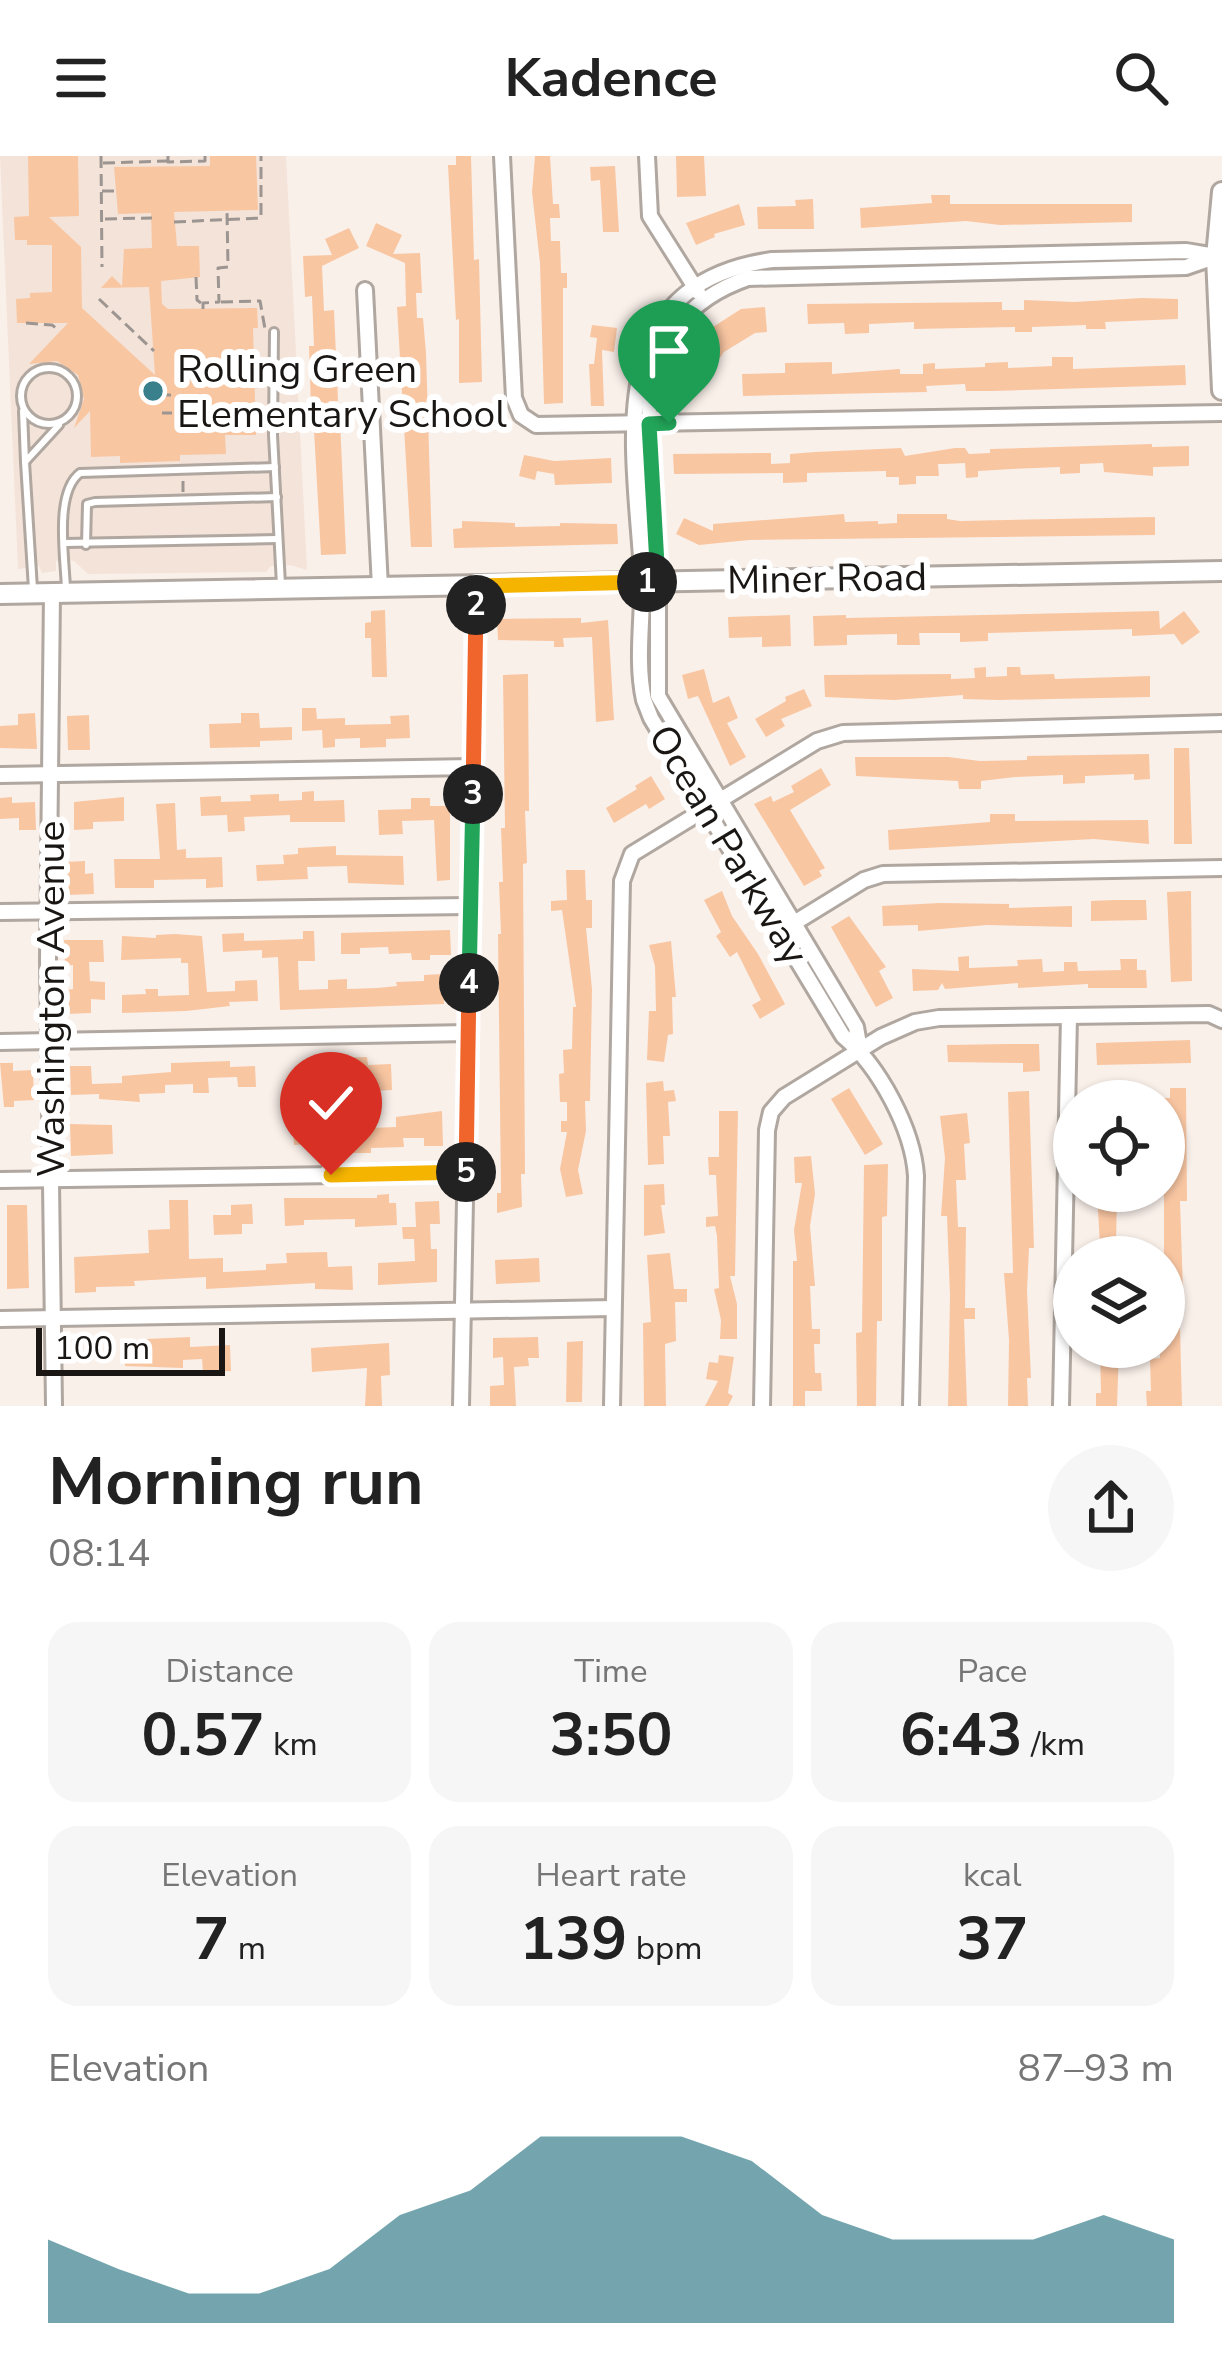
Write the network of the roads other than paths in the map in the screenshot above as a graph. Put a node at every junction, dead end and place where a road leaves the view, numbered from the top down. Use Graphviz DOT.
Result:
graph roads {
  1 [pos="502,156"];
  2 [pos="647,156"];
  3 [pos="1222,193"];
  4 [pos="1219,257"];
  5 [pos="365,290"];
  6 [pos="699,293"];
  7 [pos="270,331"];
  8 [pos="1222,390"];
  9 [pos="23,407"];
  10 [pos="1222,413"];
  11 [pos="65,418"];
  12 [pos="641,424"];
  13 [pos="25,462"];
  14 [pos="275,467"];
  15 [pos="278,497"];
  16 [pos="278,539"];
  17 [pos="65,543"];
  18 [pos="86,545"];
  19 [pos="1222,572"];
  20 [pos="650,582"];
  21 [pos="477,586"];
  22 [pos="380,587"];
  23 [pos="281,589"];
  24 [pos="51,593"];
  25 [pos="0,594"];
  26 [pos="1222,723"];
  27 [pos="473,767"];
  28 [pos="0,775"];
  29 [pos="50,776"];
  30 [pos="712,804"];
  31 [pos="1222,868"];
  32 [pos="470,906"];
  33 [pos="0,912"];
  34 [pos="49,912"];
  35 [pos="786,927"];
  36 [pos="1069,1016"];
  37 [pos="1222,1020"];
  38 [pos="468,1034"];
  39 [pos="49,1041"];
  40 [pos="0,1042"];
  41 [pos="860,1050"];
  42 [pos="466,1174"];
  43 [pos="51,1179"];
  44 [pos="0,1180"];
  45 [pos="614,1308"];
  46 [pos="463,1310"];
  47 [pos="54,1318"];
  48 [pos="0,1319"];
  49 [pos="54,1406"];
  50 [pos="461,1406"];
  51 [pos="612,1406"];
  52 [pos="761,1406"];
  53 [pos="911,1406"];
  54 [pos="1061,1406"];
  1 -- 12 [label="street"];
  2 -- 6 [label="street"];
  3 -- 4 [label="street"];
  4 -- 6 [label="street, Ocean Parkway"];
  4 -- 8 [label="street"];
  5 -- 22 [label="street"];
  6 -- 12 [label="street, Ocean Parkway"];
  7 -- 14 [label="lane"];
  9 -- 11 [label="lane"];
  9 -- 11 [label="lane"];
  9 -- 13 [label="lane"];
  10 -- 12 [label="street"];
  11 -- 13 [label="lane"];
  12 -- 20 [label="street, Ocean Parkway"];
  13 -- 24 [label="lane"];
  14 -- 15 [label="lane"];
  14 -- 17 [label="lane"];
  15 -- 16 [label="lane"];
  15 -- 18 [label="lane"];
  16 -- 18 [label="lane"];
  16 -- 23 [label="lane"];
  17 -- 18 [label="lane"];
  17 -- 24 [label="lane"];
  19 -- 20 [label="street, Miner Road"];
  20 -- 21 [label="street, Miner Road"];
  20 -- 30 [label="street, Ocean Parkway"];
  21 -- 22 [label="street, Miner Road"];
  21 -- 27 [label="street"];
  22 -- 23 [label="street, Miner Road"];
  23 -- 24 [label="street, Miner Road"];
  24 -- 25 [label="street, Miner Road"];
  24 -- 29 [label="street, Washington Avenue"];
  26 -- 30 [label="street"];
  27 -- 29 [label="street"];
  27 -- 32 [label="street"];
  28 -- 29 [label="street"];
  29 -- 34 [label="street, Washington Avenue"];
  30 -- 35 [label="street, Ocean Parkway"];
  30 -- 45 [label="street"];
  31 -- 35 [label="street"];
  32 -- 34 [label="street"];
  32 -- 38 [label="street"];
  33 -- 34 [label="street"];
  34 -- 39 [label="street, Washington Avenue"];
  35 -- 41 [label="street, Ocean Parkway"];
  36 -- 37 [label="street"];
  36 -- 41 [label="street"];
  36 -- 54 [label="street"];
  38 -- 39 [label="street"];
  38 -- 42 [label="street"];
  39 -- 40 [label="street"];
  39 -- 43 [label="street, Washington Avenue"];
  41 -- 52 [label="street"];
  41 -- 53 [label="street, Ocean Parkway"];
  42 -- 43 [label="street"];
  42 -- 46 [label="street"];
  43 -- 44 [label="street"];
  43 -- 47 [label="street, Washington Avenue"];
  45 -- 46 [label="street"];
  45 -- 51 [label="street"];
  46 -- 47 [label="street"];
  46 -- 50 [label="street"];
  47 -- 48 [label="street"];
  47 -- 49 [label="street, Washington Avenue"];
}
